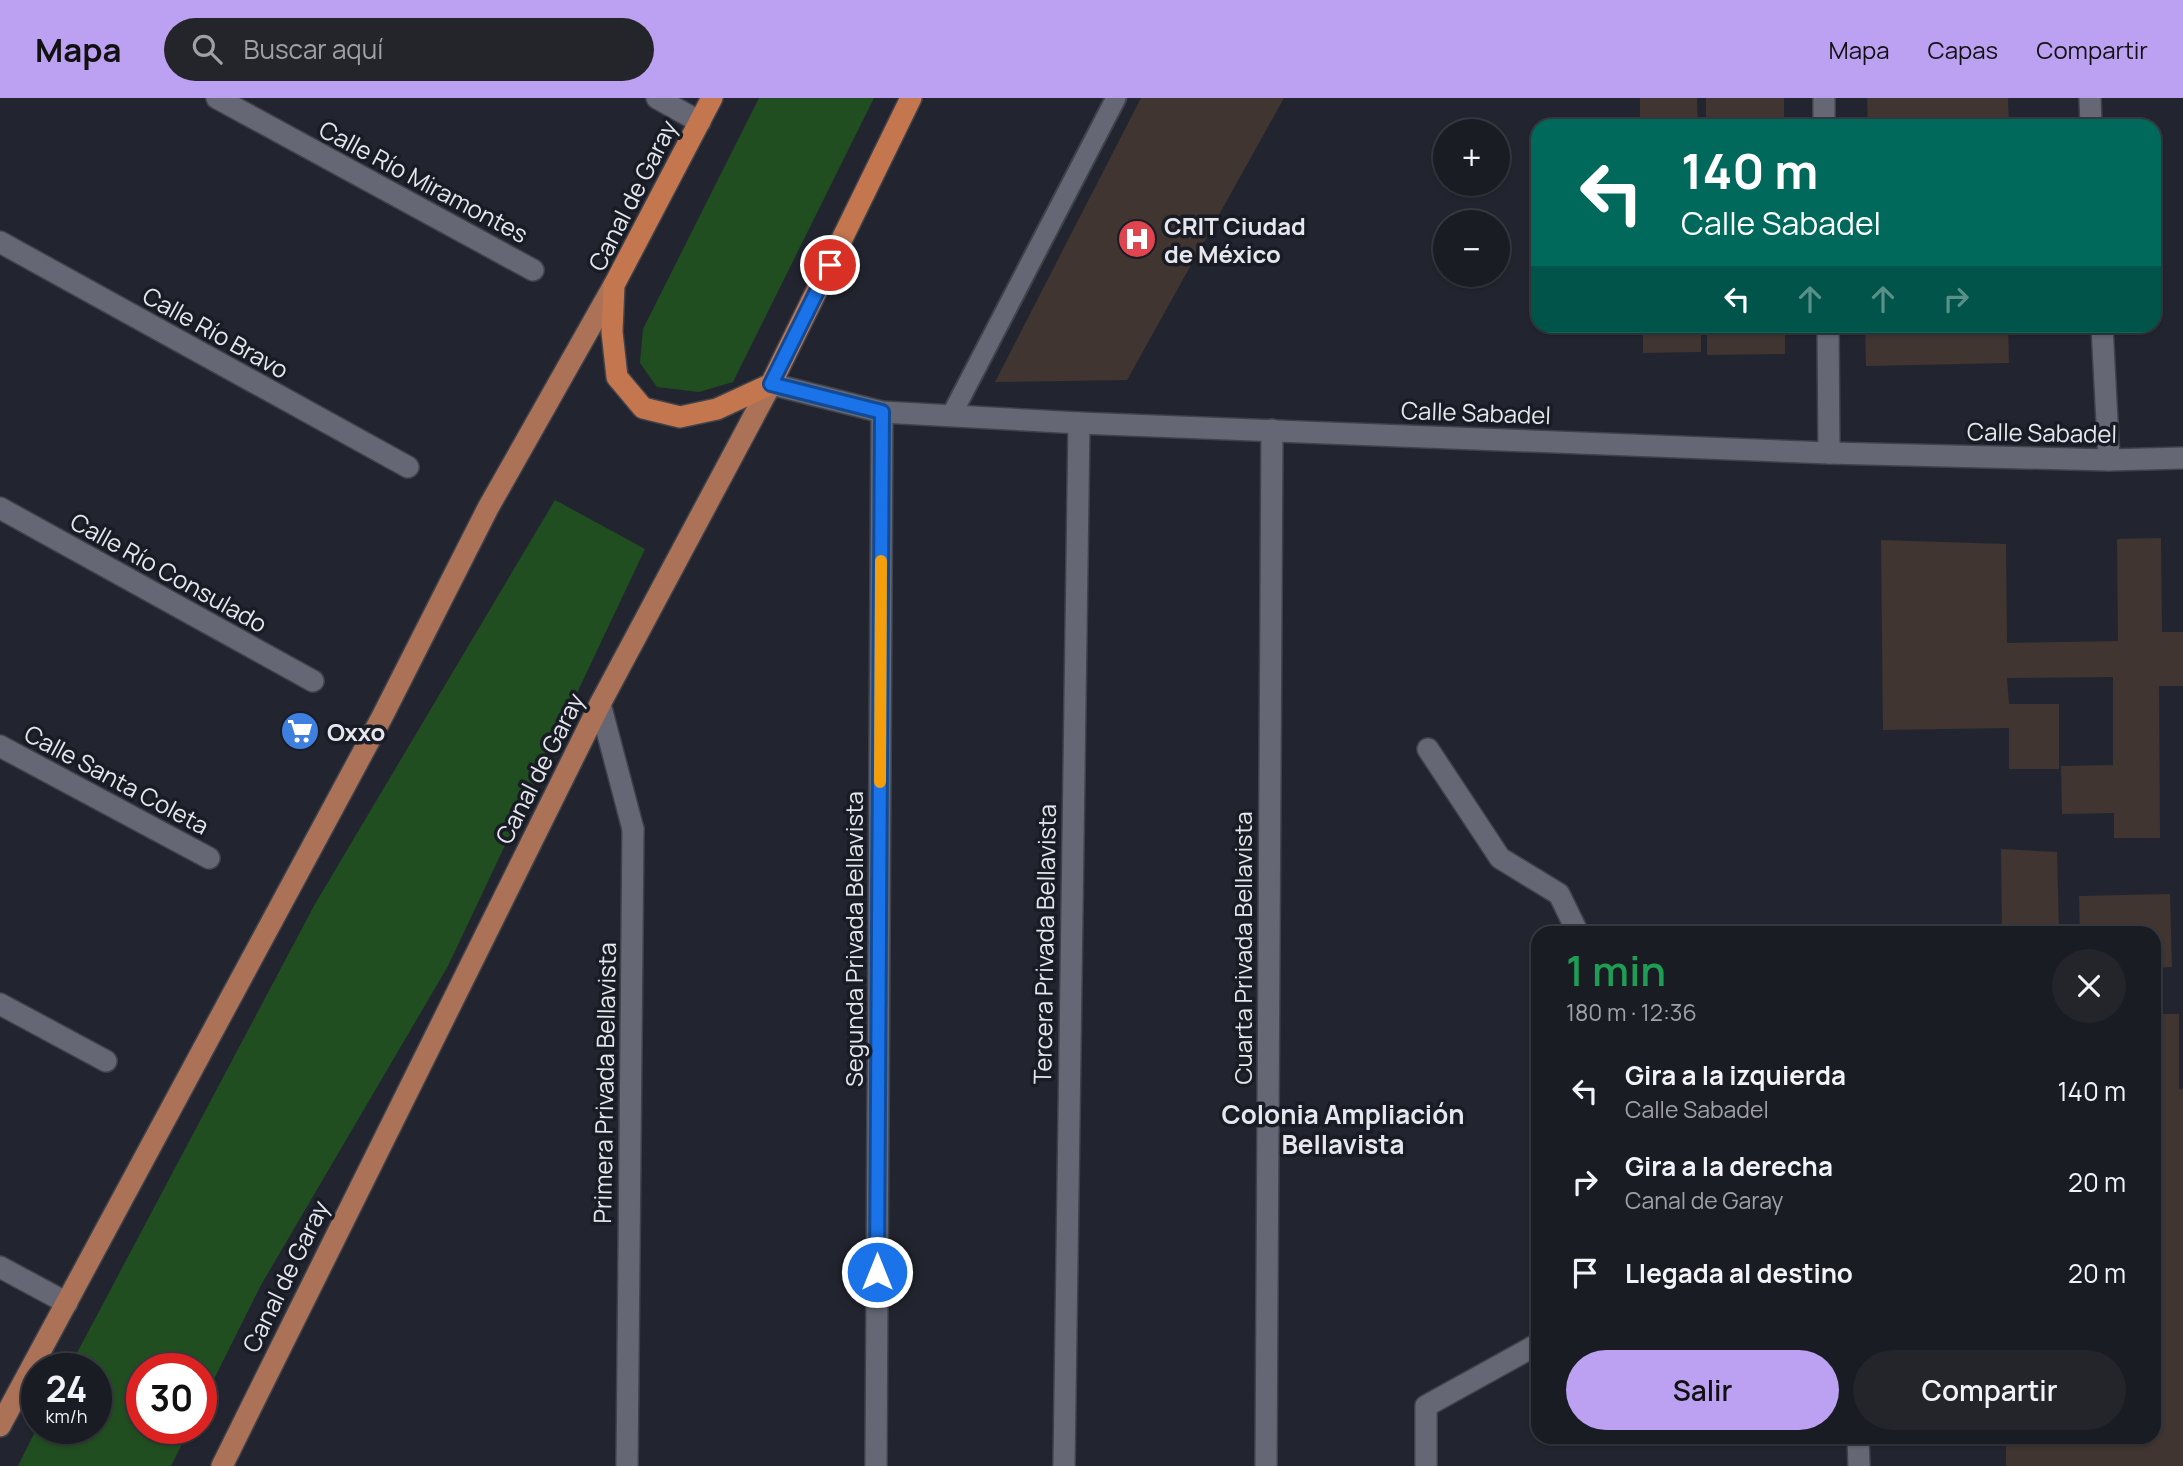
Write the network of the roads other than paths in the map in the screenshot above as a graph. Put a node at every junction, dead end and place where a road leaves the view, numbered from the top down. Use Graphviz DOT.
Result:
graph roads {
  1 [pos="217,98"];
  2 [pos="657,98"];
  3 [pos="712,98"];
  4 [pos="911,98"];
  5 [pos="1116,98"];
  6 [pos="1824,98"];
  7 [pos="2090,98"];
  8 [pos="1824,119"];
  9 [pos="2091,119"];
  10 [pos="700,122"];
  11 [pos="0,242"];
  12 [pos="533,270"];
  13 [pos="614,285"];
  14 [pos="1828,333"];
  15 [pos="2102,333"];
  16 [pos="771,384"];
  17 [pos="882,412"];
  18 [pos="951,415"];
  19 [pos="1079,423"];
  20 [pos="1272,430"];
  21 [pos="1829,453"];
  22 [pos="2183,458"];
  23 [pos="2109,460"];
  24 [pos="408,467"];
  25 [pos="0,508"];
  26 [pos="313,681"];
  27 [pos="600,704"];
  28 [pos="0,746"];
  29 [pos="1428,749"];
  30 [pos="209,858"];
  31 [pos="1575,926"];
  32 [pos="0,1004"];
  33 [pos="106,1061"];
  34 [pos="0,1267"];
  35 [pos="66,1303"];
  36 [pos="1531,1348"];
  37 [pos="0,1426"];
  38 [pos="1858,1444"];
  39 [pos="222,1466"];
  40 [pos="626,1466"];
  41 [pos="876,1466"];
  42 [pos="1064,1466"];
  43 [pos="1266,1466"];
  44 [pos="1426,1466"];
  45 [pos="1858,1466"];
  1 -- 12 [label="street, Calle Río Miramontes"];
  2 -- 10 [label="street"];
  3 -- 10 [label="highway, Canal de Garay"];
  4 -- 16 [label="highway, Canal de Garay"];
  5 -- 18 [label="lane"];
  6 -- 8 [label="street"];
  7 -- 9 [label="street"];
  10 -- 13 [label="highway, Canal de Garay"];
  11 -- 24 [label="street, Calle Río Bravo"];
  13 -- 16 [label="highway"];
  13 -- 35 [label="main road, Canal de Garay"];
  14 -- 21 [label="street"];
  15 -- 23 [label="street"];
  16 -- 17 [label="street, Calle Sabadel"];
  16 -- 27 [label="main road, Canal de Garay"];
  17 -- 18 [label="street, Calle Sabadel"];
  17 -- 41 [label="street, Segunda Privada Bellavista"];
  18 -- 19 [label="street, Calle Sabadel"];
  19 -- 20 [label="street, Calle Sabadel"];
  19 -- 42 [label="street, Tercera Privada Bellavista"];
  20 -- 21 [label="street, Calle Sabadel"];
  20 -- 43 [label="street, Cuarta Privada Bellavista"];
  21 -- 23 [label="street, Calle Sabadel"];
  22 -- 23 [label="street, Calle Sabadel"];
  25 -- 26 [label="street, Calle Río Consulado"];
  27 -- 39 [label="main road, Canal de Garay"];
  27 -- 40 [label="street, Primera Privada Bellavista"];
  28 -- 30 [label="street, Calle Santa Coleta"];
  29 -- 31 [label="street"];
  32 -- 33 [label="street"];
  34 -- 35 [label="street"];
  35 -- 37 [label="main road, Canal de Garay"];
  36 -- 44 [label="street"];
  38 -- 45 [label="street"];
}
